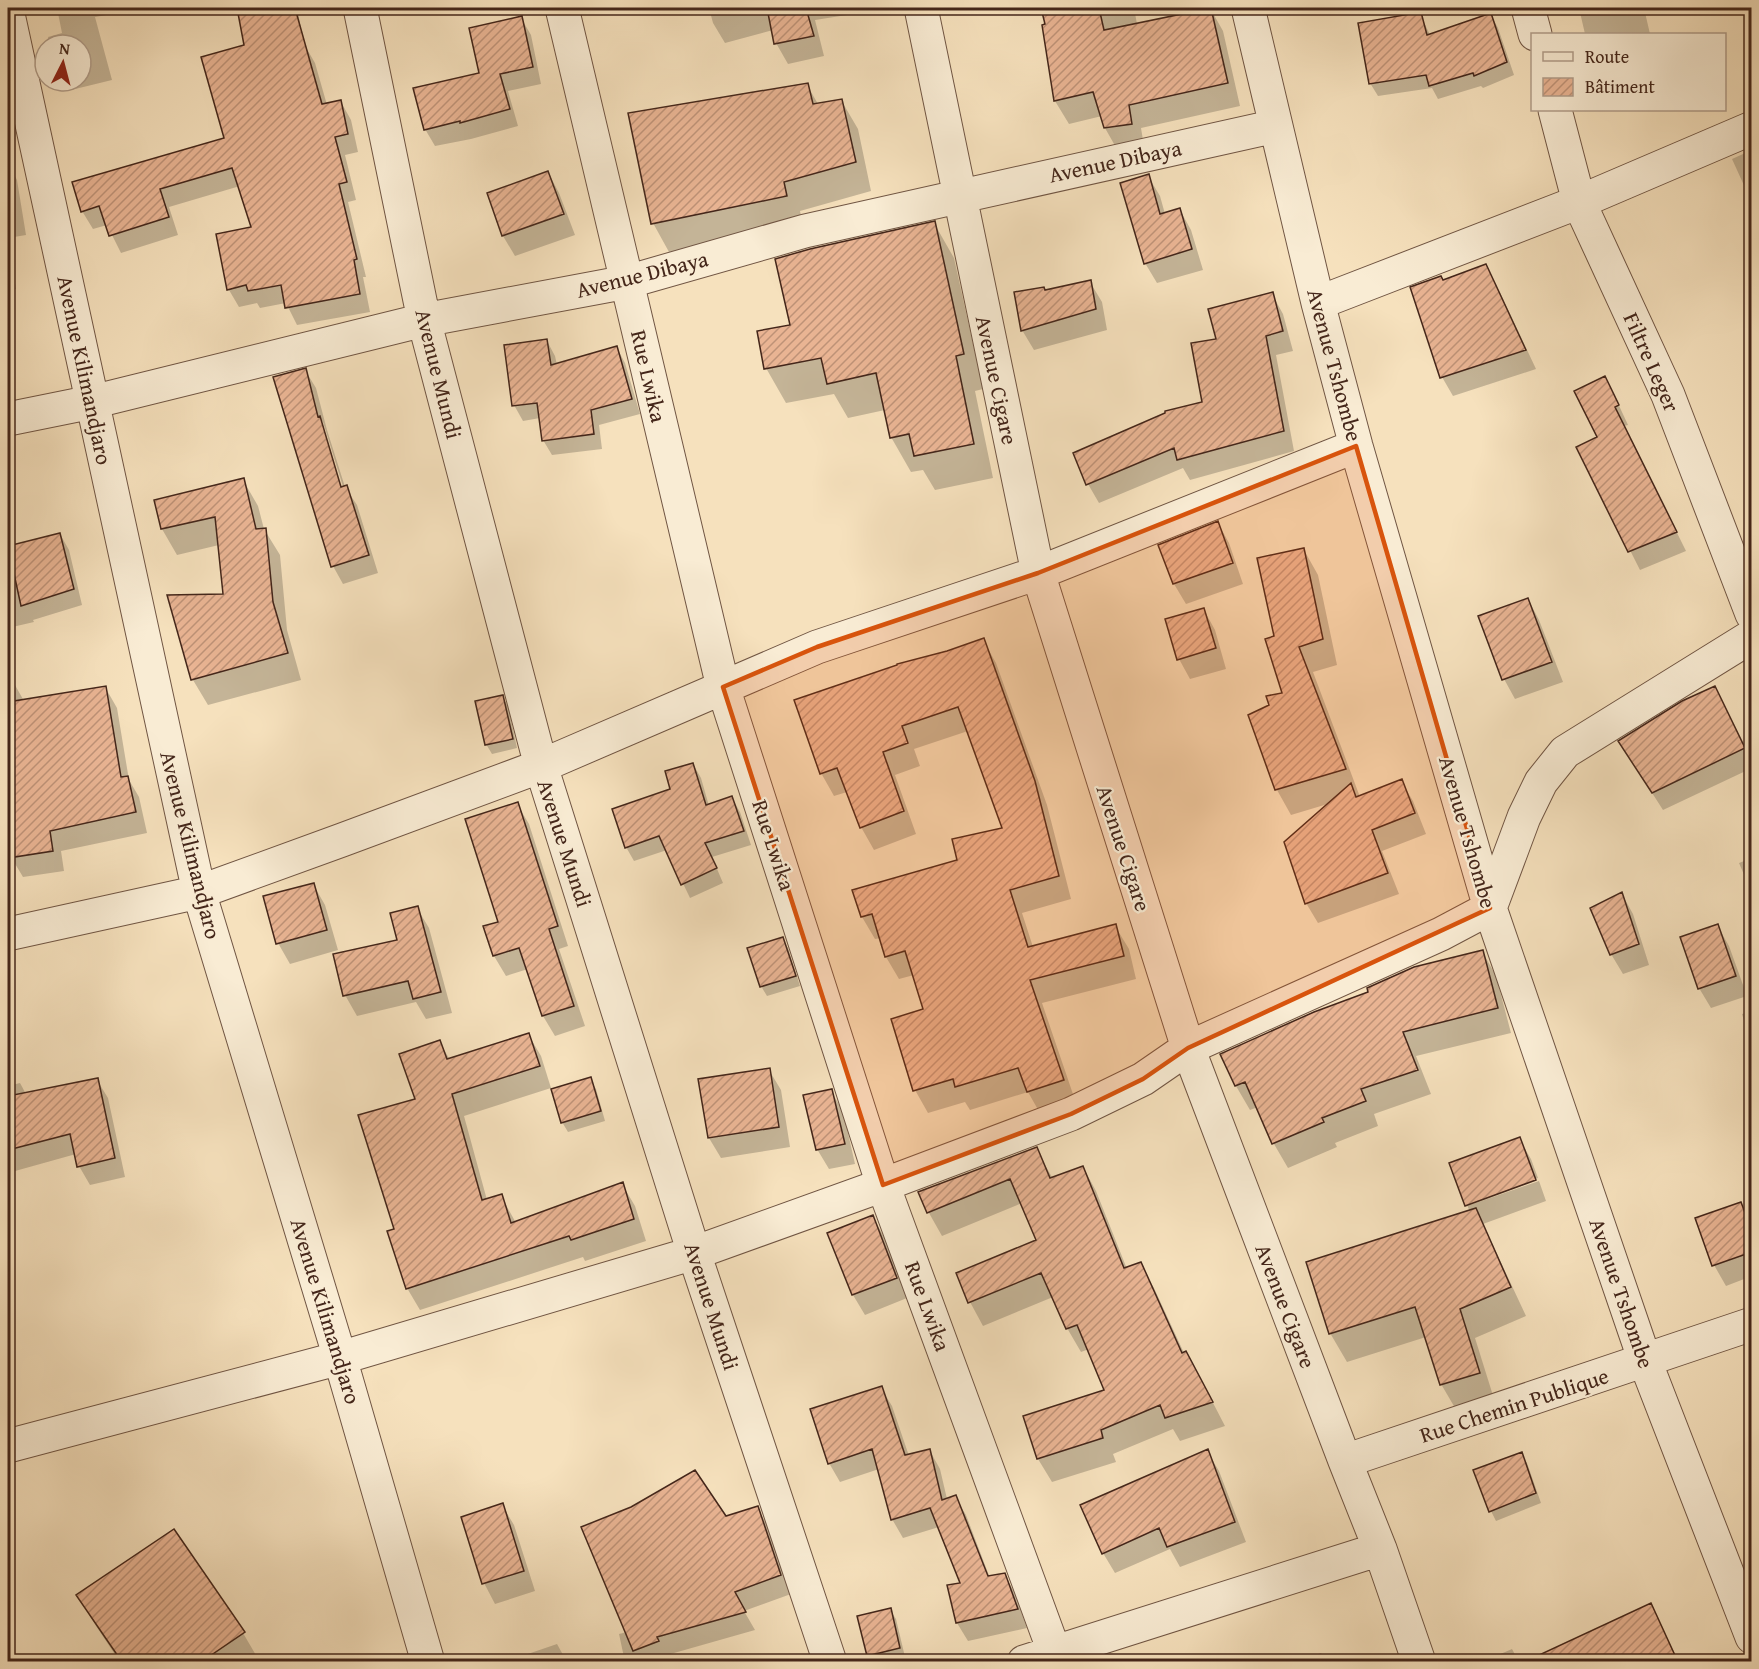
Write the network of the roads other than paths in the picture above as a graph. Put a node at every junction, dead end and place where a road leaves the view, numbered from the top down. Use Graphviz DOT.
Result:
graph roads {
  1 [pos="360,8"];
  2 [pos="562,8"];
  3 [pos="921,8"];
  4 [pos="1248,8"];
  5 [pos="1528,8"];
  6 [pos="8,14"];
  7 [pos="1535,33"];
  8 [pos="1555,111"];
  9 [pos="1276,126"];
  10 [pos="1752,128"];
  11 [pos="959,195"];
  12 [pos="1580,202"];
  13 [pos="627,282"];
  14 [pos="1318,303"];
  15 [pos="424,320"];
  16 [pos="92,402"];
  17 [pos="8,419"];
  18 [pos="1356,446"];
  19 [pos="1038,573"];
  20 [pos="1752,614"];
  21 [pos="1752,636"];
  22 [pos="723,687"];
  23 [pos="541,766"];
  24 [pos="199,892"];
  25 [pos="1490,908"];
  26 [pos="8,934"];
  27 [pos="1188,1048"];
  28 [pos="883,1185"];
  29 [pos="694,1253"];
  30 [pos="1752,1324"];
  31 [pos="340,1358"];
  32 [pos="1645,1361"];
  33 [pos="8,1446"];
  34 [pos="1345,1461"];
  35 [pos="1380,1548"];
  36 [pos="1752,1637"];
  37 [pos="1046,1659"];
  38 [pos="428,1662"];
  39 [pos="830,1662"];
  40 [pos="1419,1662"];
  1 -- 15 [label="street, Avenue Mundi"];
  2 -- 13 [label="street, Rue Lwika"];
  3 -- 11 [label="street, Avenue Cigare"];
  4 -- 9 [label="street, Avenue Tshombe"];
  5 -- 7 [label="street"];
  6 -- 16 [label="street, Avenue Kilimandjaro"];
  8 -- 12 [label="street, Filtre Leger"];
  9 -- 11 [label="street, Avenue Dibaya"];
  9 -- 14 [label="street, Avenue Tshombe"];
  10 -- 12 [label="street"];
  11 -- 13 [label="street, Avenue Dibaya"];
  11 -- 19 [label="street, Avenue Cigare"];
  12 -- 14 [label="street"];
  12 -- 20 [label="street, Filtre Leger"];
  13 -- 15 [label="street, Avenue Dibaya"];
  13 -- 22 [label="street, Rue Lwika"];
  14 -- 18 [label="street, Avenue Tshombe"];
  15 -- 16 [label="street, Avenue Dibaya"];
  15 -- 23 [label="street, Avenue Mundi"];
  16 -- 17 [label="street, Avenue Dibaya"];
  16 -- 24 [label="street, Avenue Kilimandjaro"];
  18 -- 19 [label="street"];
  18 -- 25 [label="street, Avenue Tshombe"];
  19 -- 22 [label="street"];
  19 -- 27 [label="street, Avenue Cigare"];
  21 -- 25 [label="street"];
  22 -- 23 [label="street"];
  22 -- 28 [label="street, Rue Lwika"];
  23 -- 24 [label="street"];
  23 -- 29 [label="street, Avenue Mundi"];
  24 -- 26 [label="street"];
  24 -- 31 [label="street, Avenue Kilimandjaro"];
  25 -- 27 [label="street"];
  25 -- 32 [label="street, Avenue Tshombe"];
  27 -- 28 [label="street"];
  27 -- 34 [label="street, Avenue Cigare"];
  28 -- 29 [label="street"];
  28 -- 37 [label="street, Rue Lwika"];
  29 -- 31 [label="street"];
  29 -- 39 [label="street, Avenue Mundi"];
  30 -- 32 [label="street, Rue Chemin Publique"];
  31 -- 33 [label="street"];
  31 -- 38 [label="street, Avenue Kilimandjaro"];
  32 -- 34 [label="street, Rue Chemin Publique"];
  32 -- 36 [label="street, Avenue Tshombe"];
  34 -- 35 [label="street, Avenue Cigare"];
  35 -- 37 [label="street"];
  35 -- 40 [label="street, Avenue Cigare"];
}
